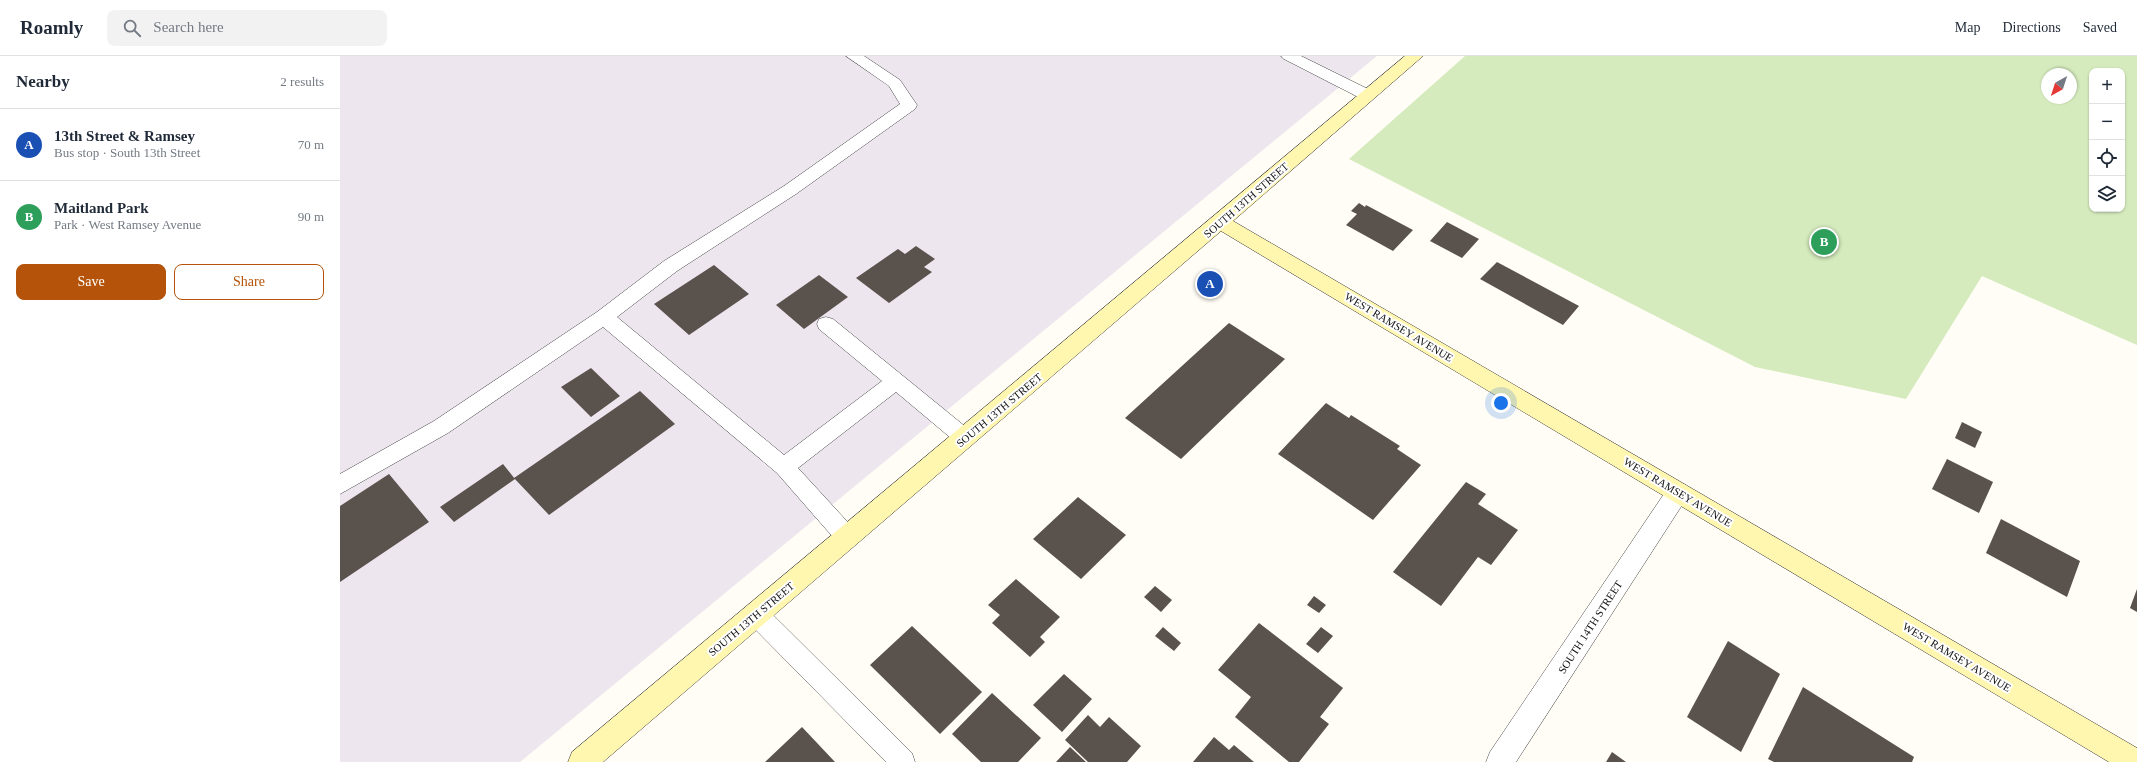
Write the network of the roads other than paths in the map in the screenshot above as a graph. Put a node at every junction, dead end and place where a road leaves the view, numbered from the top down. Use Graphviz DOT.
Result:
graph roads {
  1 [pos="854,56"];
  2 [pos="1289,56"];
  3 [pos="1414,56"];
  4 [pos="1367,95"];
  5 [pos="1220,222"];
  6 [pos="604,317"];
  7 [pos="826,324"];
  8 [pos="896,381"];
  9 [pos="965,438"];
  10 [pos="784,467"];
  11 [pos="340,485"];
  12 [pos="1678,492"];
  13 [pos="847,537"];
  14 [pos="757,615"];
  15 [pos="582,762"];
  16 [pos="903,762"];
  17 [pos="1500,762"];
  18 [pos="2135,762"];
  1 -- 6 [label="lane"];
  2 -- 4 [label="lane"];
  3 -- 4 [label="street, SOUTH 13TH STREET"];
  4 -- 5 [label="street, SOUTH 13TH STREET"];
  5 -- 9 [label="street, SOUTH 13TH STREET"];
  5 -- 12 [label="street, WEST RAMSEY AVENUE"];
  6 -- 10 [label="lane"];
  6 -- 11 [label="lane"];
  7 -- 8 [label="lane"];
  8 -- 9 [label="lane"];
  8 -- 10 [label="lane"];
  9 -- 13 [label="street, SOUTH 13TH STREET"];
  10 -- 13 [label="lane"];
  12 -- 17 [label="street, SOUTH 14TH STREET"];
  12 -- 18 [label="street, WEST RAMSEY AVENUE"];
  13 -- 14 [label="street, SOUTH 13TH STREET"];
  14 -- 15 [label="street, SOUTH 13TH STREET"];
  14 -- 16 [label="lane"];
}
